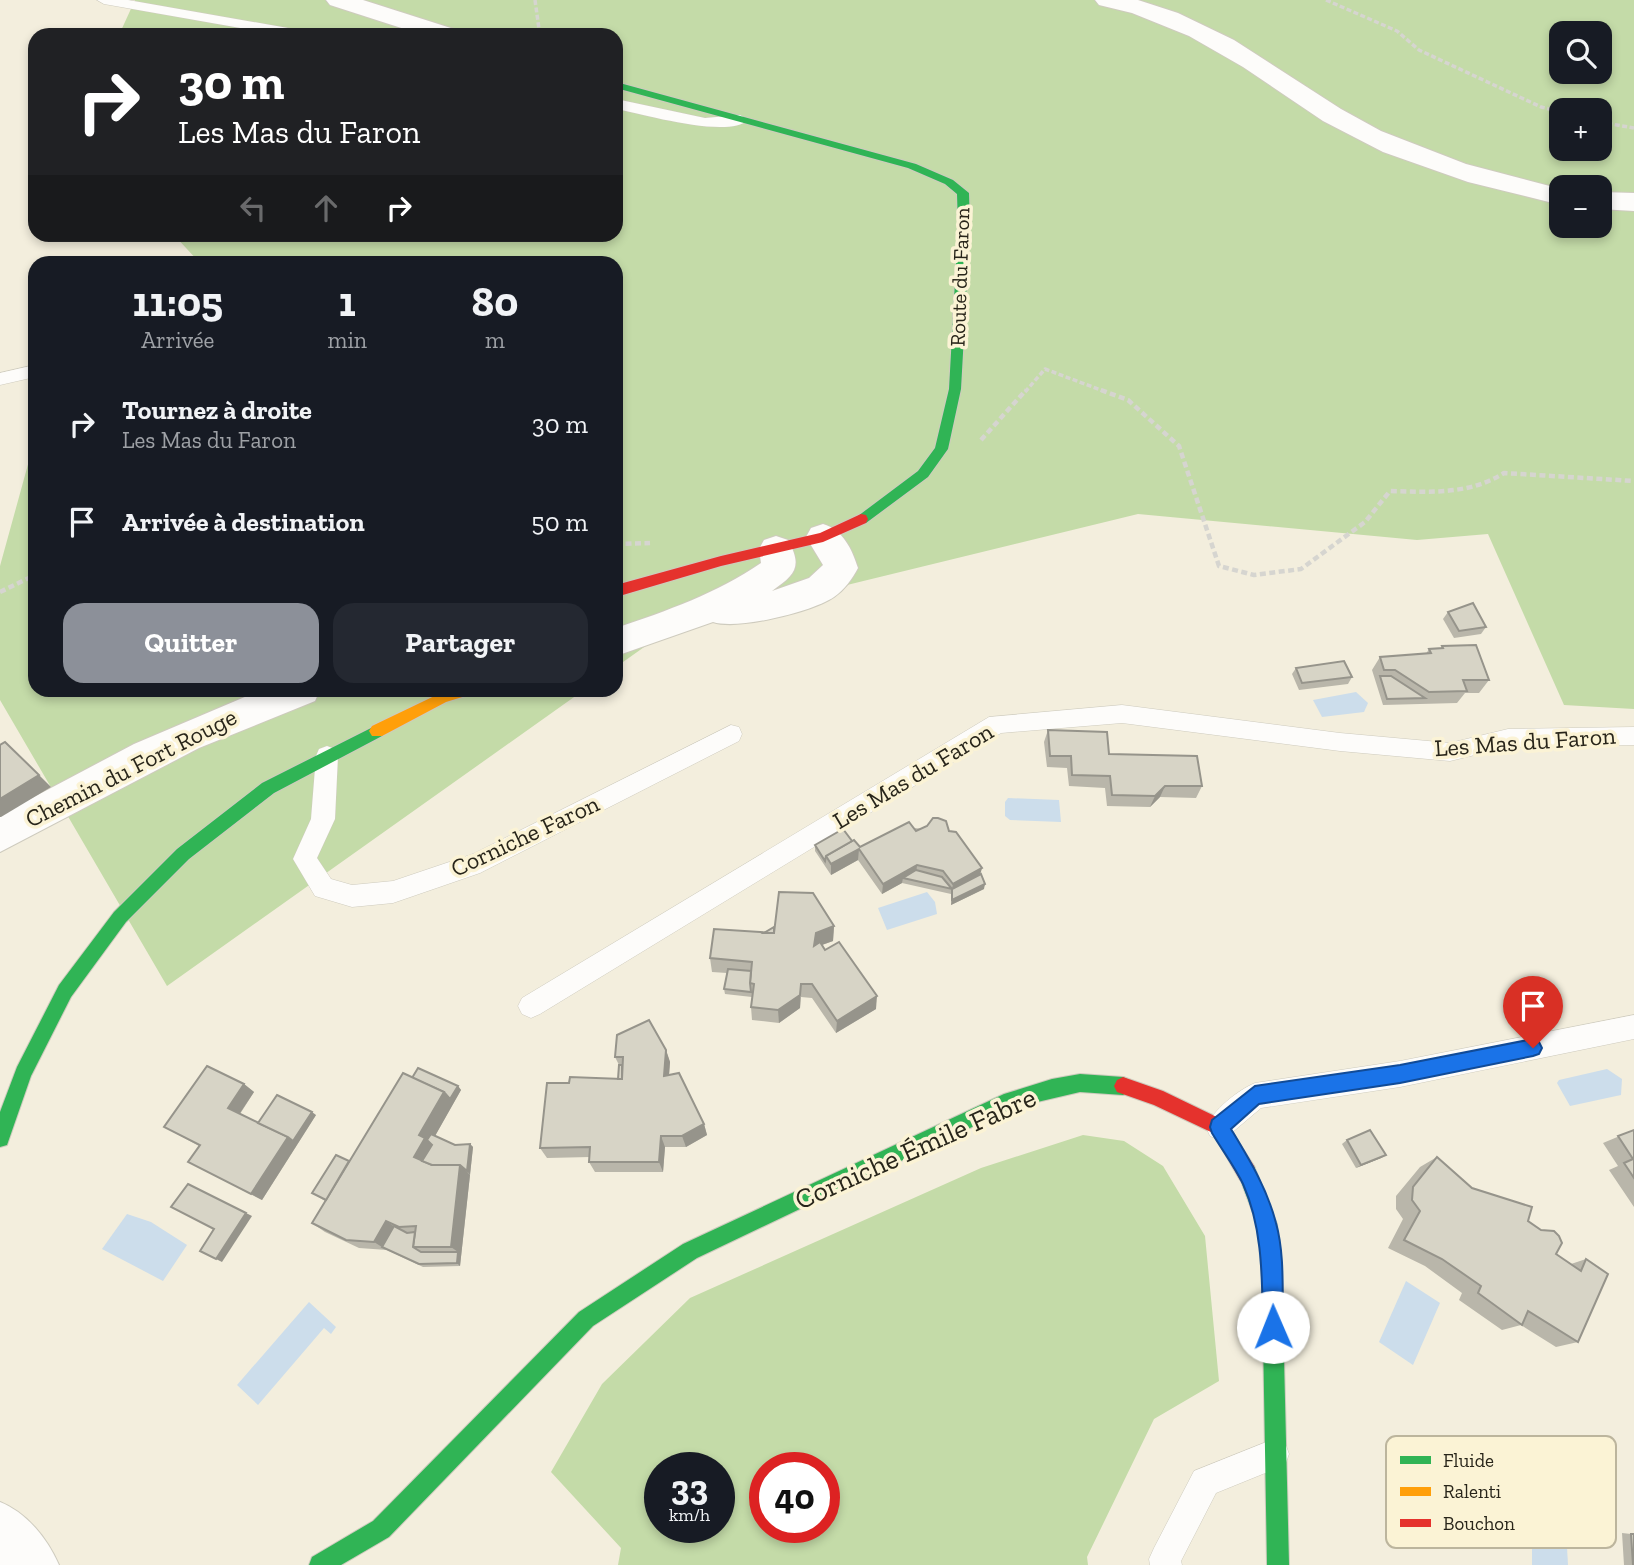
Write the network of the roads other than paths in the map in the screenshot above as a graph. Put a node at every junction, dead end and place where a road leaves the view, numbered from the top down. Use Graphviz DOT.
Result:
graph roads {
  1 [pos="104,0"];
  2 [pos="338,0"];
  3 [pos="1107,0"];
  4 [pos="265,28"];
  5 [pos="426,28"];
  6 [pos="623,87"];
  7 [pos="623,105"];
  8 [pos="740,120"];
  9 [pos="1549,194"];
  10 [pos="1612,201"];
  11 [pos="1634,202"];
  12 [pos="28,373"];
  13 [pos="0,379"];
  14 [pos="823,537"];
  15 [pos="776,549"];
  16 [pos="623,589"];
  17 [pos="701,613"];
  18 [pos="623,640"];
  19 [pos="281,697"];
  20 [pos="442,697"];
  21 [pos="731,734"];
  22 [pos="1634,736"];
  23 [pos="327,756"];
  24 [pos="0,835"];
  25 [pos="531,1006"];
  26 [pos="1634,1027"];
  27 [pos="1219,1127"];
  28 [pos="0,1138"];
  29 [pos="1274,1454"];
  30 [pos="0,1528"];
  31 [pos="32,1565"];
  32 [pos="320,1565"];
  33 [pos="1166,1565"];
  34 [pos="1278,1565"];
  1 -- 4 [label="lane"];
  2 -- 5 [label="street"];
  3 -- 9 [label="street"];
  6 -- 8 [label="street, Route du Faron"];
  7 -- 8 [label="lane"];
  8 -- 14 [label="street, Route du Faron"];
  10 -- 11 [label="street"];
  12 -- 13 [label="lane"];
  14 -- 15 [label="street"];
  14 -- 17 [label="street"];
  15 -- 16 [label="street"];
  15 -- 17 [label="street"];
  17 -- 18 [label="street"];
  19 -- 24 [label="street, Chemin du Fort Rouge"];
  20 -- 23 [label="street"];
  21 -- 23 [label="lane, Corniche Faron"];
  22 -- 25 [label="lane, Les Mas du Faron"];
  23 -- 28 [label="street"];
  26 -- 27 [label="lane"];
  27 -- 29 [label="street"];
  27 -- 32 [label="street, Corniche Émile Fabre"];
  29 -- 33 [label="lane"];
  29 -- 34 [label="street"];
  30 -- 31 [label="street"];
}
